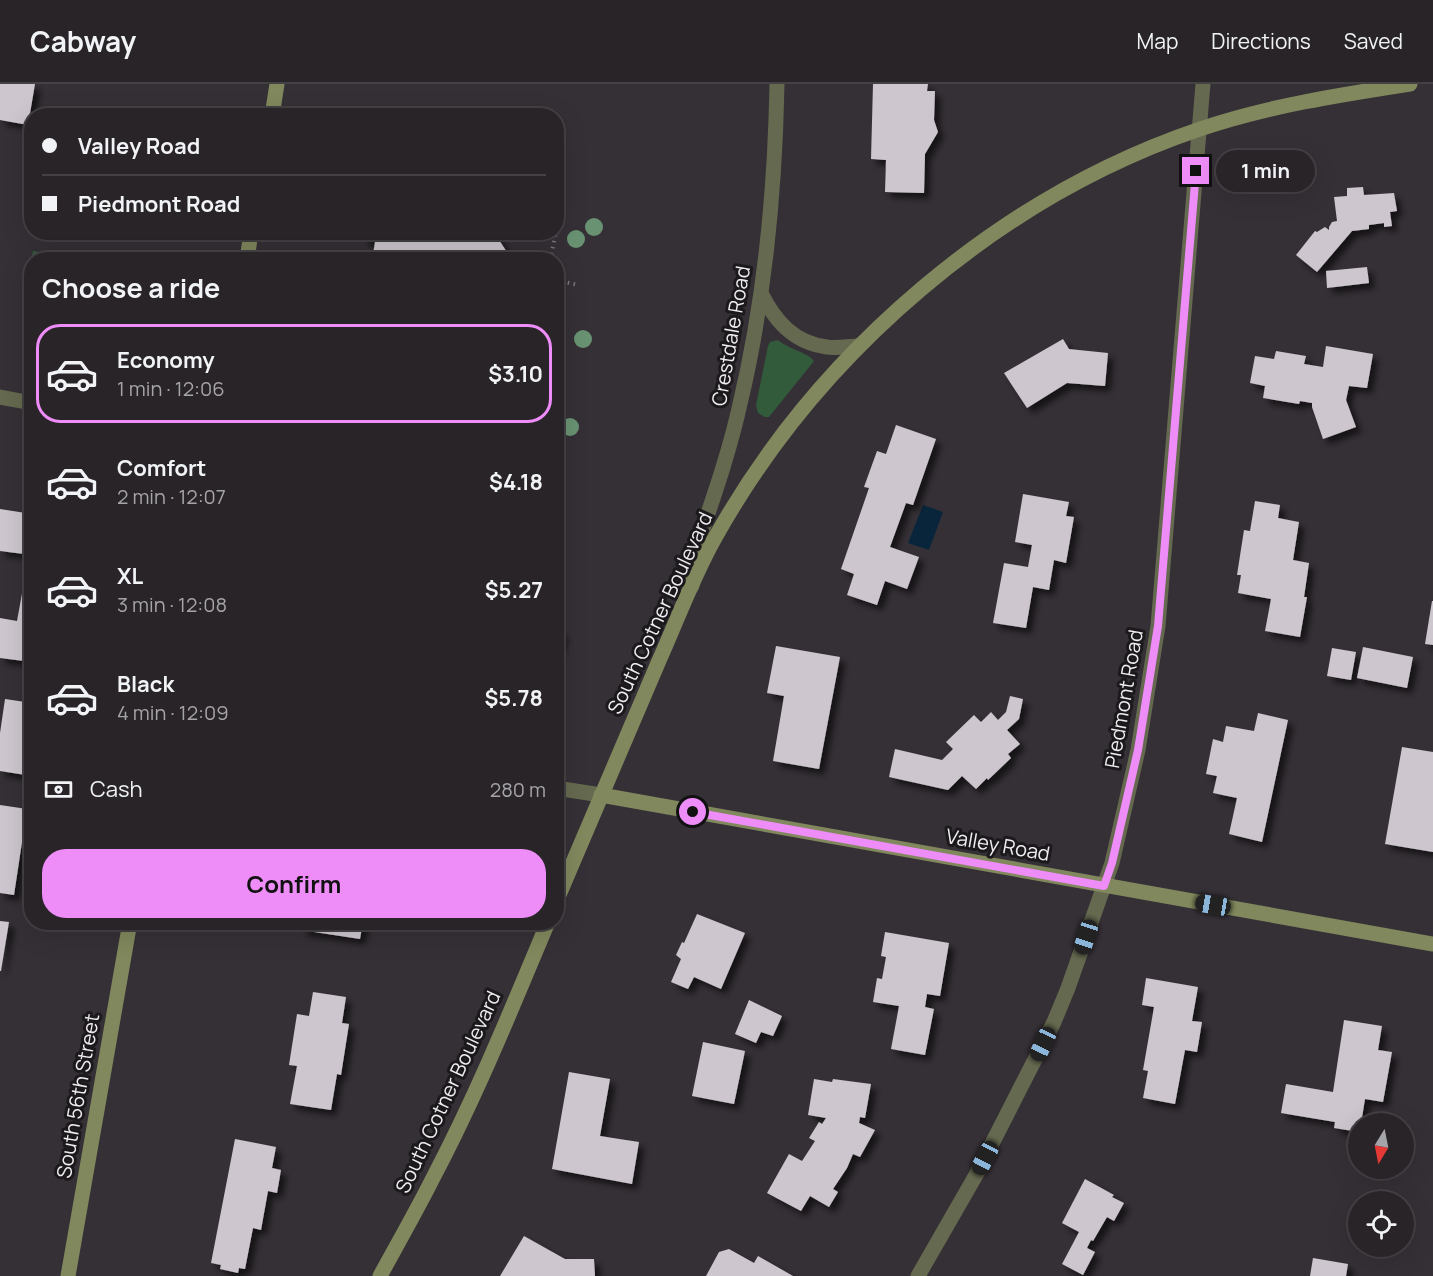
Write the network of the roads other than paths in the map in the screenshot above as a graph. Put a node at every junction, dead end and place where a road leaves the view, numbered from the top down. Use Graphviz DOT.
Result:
graph roads {
  1 [pos="277,84"];
  2 [pos="777,84"];
  3 [pos="1203,84"];
  4 [pos="1410,84"];
  5 [pos="273,108"];
  6 [pos="1199,129"];
  7 [pos="761,293"];
  8 [pos="860,346"];
  9 [pos="0,397"];
  10 [pos="24,402"];
  11 [pos="692,586"];
  12 [pos="564,789"];
  13 [pos="601,795"];
  14 [pos="564,883"];
  15 [pos="1104,886"];
  16 [pos="129,930"];
  17 [pos="545,930"];
  18 [pos="1433,944"];
  19 [pos="68,1276"];
  20 [pos="380,1276"];
  21 [pos="918,1276"];
  1 -- 5 [label="main road"];
  2 -- 7 [label="street, Crestdale Road"];
  3 -- 6 [label="street, Piedmont Road"];
  4 -- 6 [label="main road, South Cotner Boulevard"];
  6 -- 8 [label="main road, South Cotner Boulevard"];
  6 -- 15 [label="street, Piedmont Road"];
  7 -- 8 [label="street"];
  7 -- 11 [label="street, Crestdale Road"];
  8 -- 11 [label="main road, South Cotner Boulevard"];
  9 -- 10 [label="street"];
  11 -- 13 [label="main road, South Cotner Boulevard"];
  12 -- 13 [label="street, Valley Road"];
  13 -- 14 [label="main road, South Cotner Boulevard"];
  13 -- 15 [label="main road, Valley Road"];
  15 -- 18 [label="main road, Valley Road"];
  15 -- 21 [label="street, Piedmont Road"];
  16 -- 19 [label="main road, South 56th Street"];
  17 -- 20 [label="main road, South Cotner Boulevard"];
}
